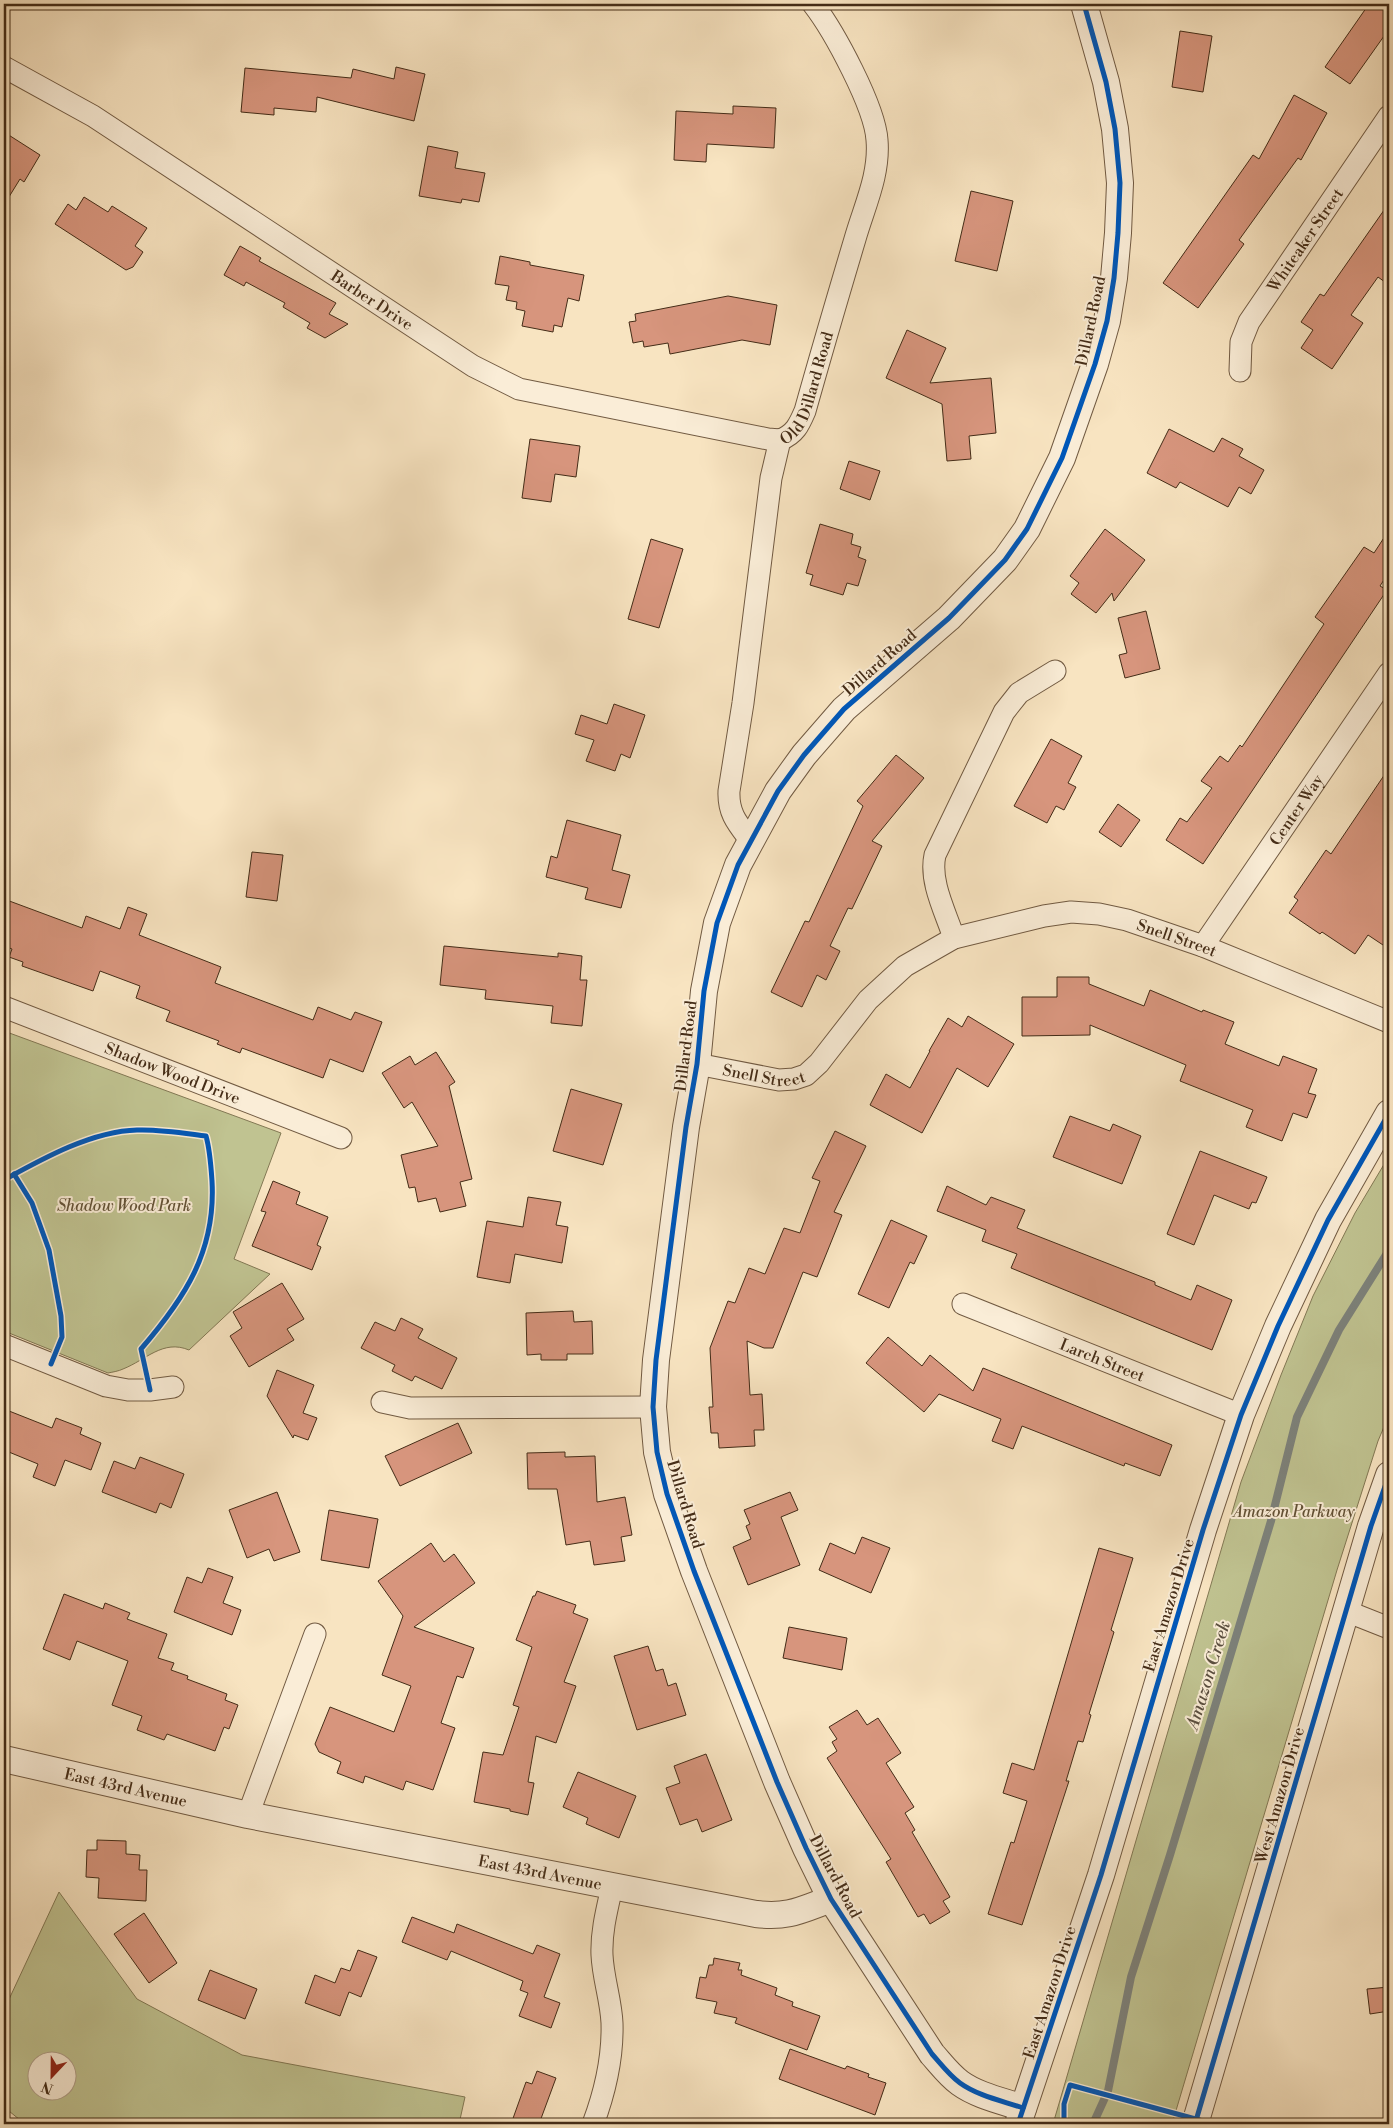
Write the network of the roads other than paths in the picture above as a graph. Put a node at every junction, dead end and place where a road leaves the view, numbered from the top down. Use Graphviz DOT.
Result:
graph roads {
  1 [pos="813,4"];
  2 [pos="1084,4"];
  3 [pos="4,67"];
  4 [pos="1389,116"];
  5 [pos="1240,371"];
  6 [pos="780,440"];
  7 [pos="1054,672"];
  8 [pos="1389,673"];
  9 [pos="750,840"];
  10 [pos="954,938"];
  11 [pos="1203,946"];
  12 [pos="4,1007"];
  13 [pos="1389,1022"];
  14 [pos="697,1064"];
  15 [pos="1389,1112"];
  16 [pos="341,1138"];
  17 [pos="963,1304"];
  18 [pos="4,1345"];
  19 [pos="173,1387"];
  20 [pos="382,1402"];
  21 [pos="653,1407"];
  22 [pos="1241,1416"];
  23 [pos="1389,1475"];
  24 [pos="1346,1612"];
  25 [pos="1389,1628"];
  26 [pos="315,1634"];
  27 [pos="4,1759"];
  28 [pos="248,1815"];
  29 [pos="612,1887"];
  30 [pos="831,1899"];
  31 [pos="1021,2116"];
  32 [pos="593,2124"];
  33 [pos="1195,2124"];
  1 -- 6 [label="street, Old Dillard Road"];
  2 -- 9 [label="street, Dillard Road"];
  3 -- 6 [label="street, Barber Drive"];
  4 -- 5 [label="street, Whiteaker Street"];
  6 -- 9 [label="street, Old Dillard Road"];
  7 -- 10 [label="street"];
  8 -- 11 [label="street, Center Way"];
  9 -- 14 [label="street, Dillard Road"];
  10 -- 11 [label="street, Snell Street"];
  10 -- 14 [label="street, Snell Street"];
  11 -- 13 [label="street, Snell Street"];
  12 -- 16 [label="street, Shadow Wood Drive"];
  14 -- 21 [label="street, Dillard Road"];
  15 -- 22 [label="street, East Amazon Drive"];
  17 -- 22 [label="street, Larch Street"];
  18 -- 19 [label="street"];
  20 -- 21 [label="street"];
  21 -- 30 [label="street, Dillard Road"];
  22 -- 31 [label="street, East Amazon Drive"];
  23 -- 24 [label="street, West Amazon Drive"];
  24 -- 25 [label="street"];
  24 -- 33 [label="street, West Amazon Drive"];
  26 -- 28 [label="street"];
  27 -- 28 [label="street, East 43rd Avenue"];
  28 -- 29 [label="street, East 43rd Avenue"];
  29 -- 30 [label="street, East 43rd Avenue"];
  29 -- 32 [label="street"];
  30 -- 31 [label="street, Dillard Road"];
}
